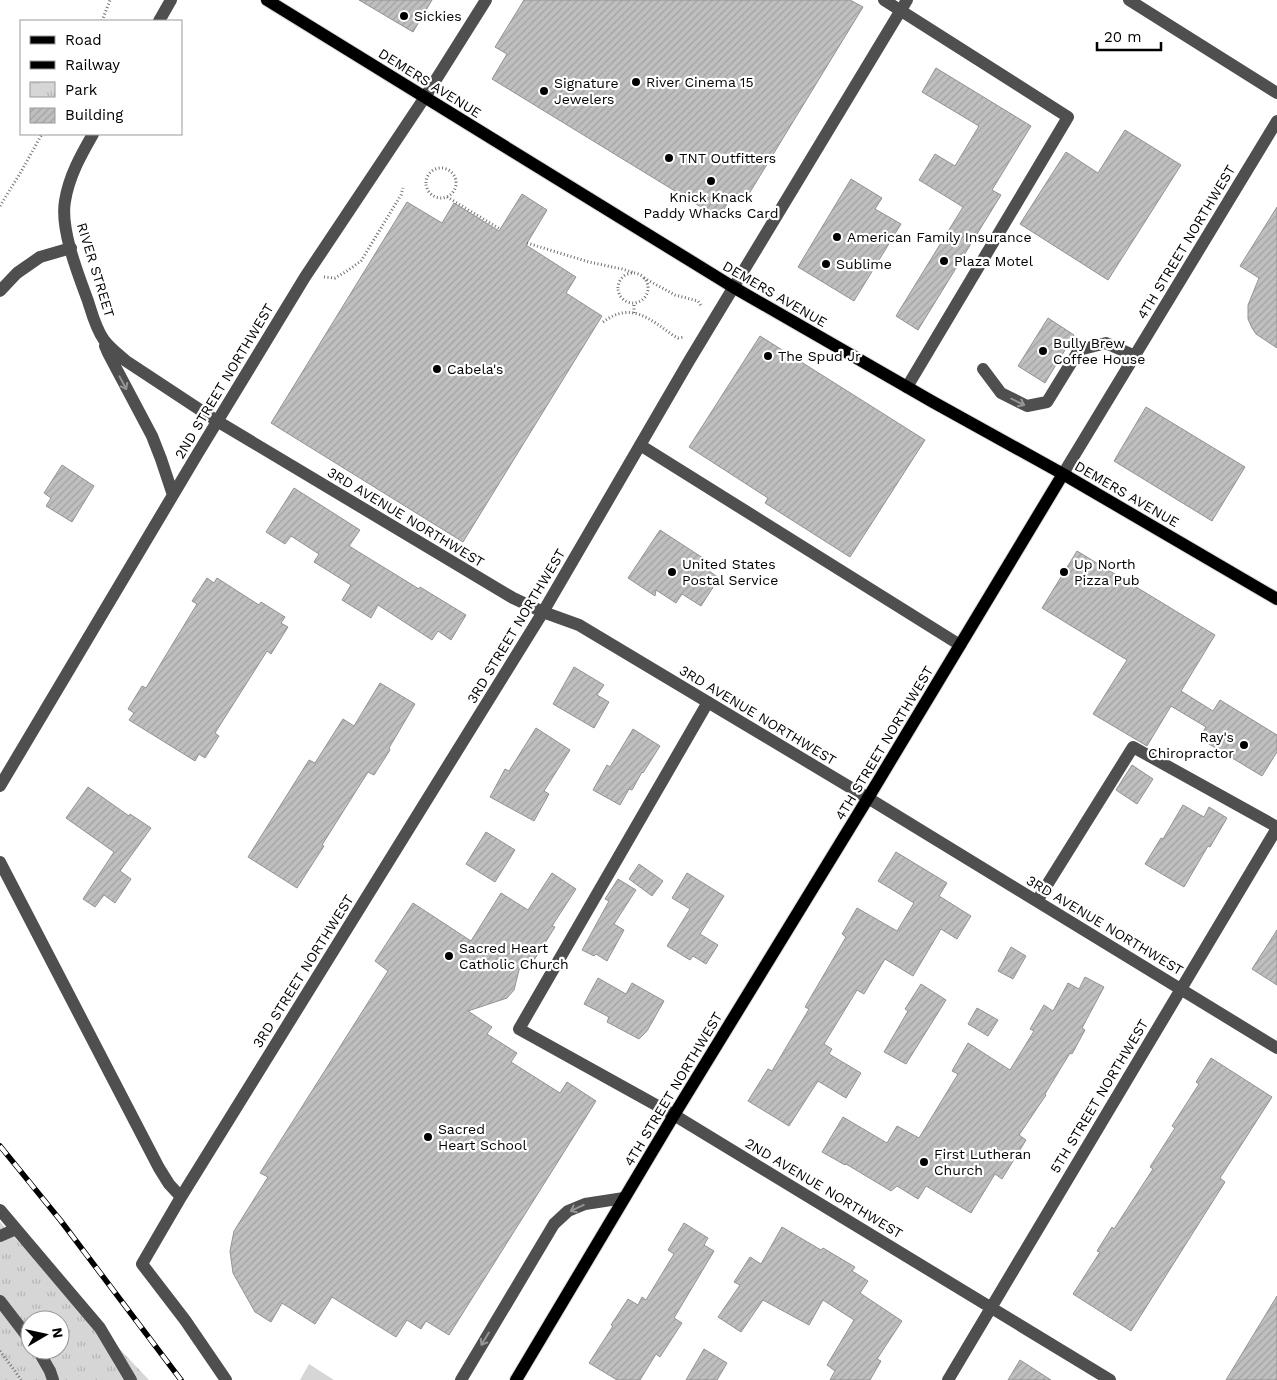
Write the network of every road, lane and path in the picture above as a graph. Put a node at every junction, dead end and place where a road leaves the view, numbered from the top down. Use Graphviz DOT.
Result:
graph roads {
  1 [pos="110,0"];
  2 [pos="171,0"];
  3 [pos="268,0"];
  4 [pos="486,0"];
  5 [pos="884,0"];
  6 [pos="1129,0"];
  7 [pos="904,5"];
  8 [pos="102,20"];
  9 [pos="160,20"];
  10 [pos="1277,93"];
  11 [pos="425,97"];
  12 [pos="1277,121"];
  13 [pos="41,135"];
  14 [pos="92,135"];
  15 [pos="403,188"];
  16 [pos="447,197"];
  17 [pos="0,206"];
  18 [pos="500,229"];
  19 [pos="527,244"];
  20 [pos="71,248"];
  21 [pos="635,274"];
  22 [pos="305,277"];
  23 [pos="644,278"];
  24 [pos="733,287"];
  25 [pos="0,291"];
  26 [pos="634,303"];
  27 [pos="702,311"];
  28 [pos="634,314"];
  29 [pos="603,322"];
  30 [pos="688,331"];
  31 [pos="103,338"];
  32 [pos="1135,356"];
  33 [pos="983,370"];
  34 [pos="907,387"];
  35 [pos="217,421"];
  36 [pos="640,445"];
  37 [pos="1063,474"];
  38 [pos="172,495"];
  39 [pos="1277,599"];
  40 [pos="543,612"];
  41 [pos="960,645"];
  42 [pos="708,702"];
  43 [pos="0,786"];
  44 [pos="868,798"];
  45 [pos="1277,828"];
  46 [pos="0,862"];
  47 [pos="1036,901"];
  48 [pos="1180,989"];
  49 [pos="1277,1048"];
  50 [pos="674,1115"];
  51 [pos="181,1197"];
  52 [pos="624,1198"];
  53 [pos="0,1210"];
  54 [pos="16,1229"];
  55 [pos="0,1236"];
  56 [pos="0,1301"];
  57 [pos="992,1308"];
  58 [pos="20,1327"];
  59 [pos="0,1351"];
  60 [pos="44,1360"];
  61 [pos="20,1380"];
  62 [pos="52,1380"];
  63 [pos="131,1380"];
  64 [pos="226,1380"];
  65 [pos="461,1380"];
  66 [pos="516,1380"];
  67 [pos="948,1380"];
  68 [pos="1110,1380"];
  1 -- 8 [label="path"];
  2 -- 9 [label="street"];
  3 -- 11 [label="main road, DEMERS AVENUE"];
  4 -- 11 [label="street, 2ND STREET NORTHWEST"];
  5 -- 7 [label="street"];
  6 -- 10 [label="street"];
  7 -- 24 [label="street, 3RD STREET NORTHWEST"];
  7 -- 34 [label="street"];
  11 -- 22 [label="street, 2ND STREET NORTHWEST"];
  11 -- 24 [label="main road, DEMERS AVENUE"];
  12 -- 32 [label="street, 4TH STREET NORTHWEST"];
  13 -- 17 [label="path"];
  14 -- 20 [label="street, RIVER STREET"];
  15 -- 22 [label="path"];
  16 -- 16 [label="path"];
  16 -- 18 [label="path"];
  19 -- 21 [label="path"];
  20 -- 25 [label="street"];
  20 -- 31 [label="street, RIVER STREET"];
  21 -- 23 [label="path"];
  21 -- 26 [label="path"];
  22 -- 35 [label="street, 2ND STREET NORTHWEST"];
  23 -- 26 [label="path"];
  23 -- 27 [label="path"];
  24 -- 34 [label="main road, DEMERS AVENUE"];
  24 -- 36 [label="street, 3RD STREET NORTHWEST"];
  26 -- 28 [label="path"];
  28 -- 29 [label="path"];
  28 -- 30 [label="path"];
  31 -- 35 [label="street, RIVER STREET"];
  31 -- 38 [label="street, one-way"];
  33 -- 32 [label="street, one-way"];
  32 -- 37 [label="street, 4TH STREET NORTHWEST"];
  34 -- 37 [label="main road, DEMERS AVENUE"];
  35 -- 38 [label="street, 2ND STREET NORTHWEST"];
  35 -- 40 [label="street, 3RD AVENUE NORTHWEST"];
  36 -- 40 [label="street, 3RD STREET NORTHWEST"];
  36 -- 41 [label="street"];
  37 -- 39 [label="main road, DEMERS AVENUE"];
  37 -- 41 [label="main road, 4TH STREET NORTHWEST"];
  38 -- 43 [label="street, 2ND STREET NORTHWEST"];
  40 -- 42 [label="street, 3RD AVENUE NORTHWEST"];
  40 -- 51 [label="street, 3RD STREET NORTHWEST"];
  41 -- 44 [label="main road, 4TH STREET NORTHWEST"];
  42 -- 44 [label="street, 3RD AVENUE NORTHWEST"];
  42 -- 50 [label="street, 2ND AVENUE NORTHWEST"];
  44 -- 47 [label="street, 3RD AVENUE NORTHWEST"];
  44 -- 50 [label="main road, 4TH STREET NORTHWEST"];
  45 -- 47 [label="street"];
  45 -- 48 [label="street, 5TH STREET NORTHWEST"];
  46 -- 51 [label="street"];
  47 -- 48 [label="street, 3RD AVENUE NORTHWEST"];
  48 -- 49 [label="street, 3RD AVENUE NORTHWEST"];
  48 -- 57 [label="street, 5TH STREET NORTHWEST"];
  50 -- 52 [label="main road, 4TH STREET NORTHWEST"];
  50 -- 57 [label="street, 2ND AVENUE NORTHWEST"];
  51 -- 64 [label="street, 3RD STREET NORTHWEST"];
  52 -- 65 [label="street, one-way"];
  52 -- 66 [label="main road, 4TH STREET NORTHWEST"];
  53 -- 54 [label="street"];
  54 -- 55 [label="street"];
  54 -- 63 [label="street"];
  56 -- 58 [label="street"];
  57 -- 67 [label="street, 5TH STREET NORTHWEST"];
  57 -- 68 [label="street, 2ND AVENUE NORTHWEST"];
  59 -- 61 [label="path"];
  60 -- 62 [label="street"];
}
